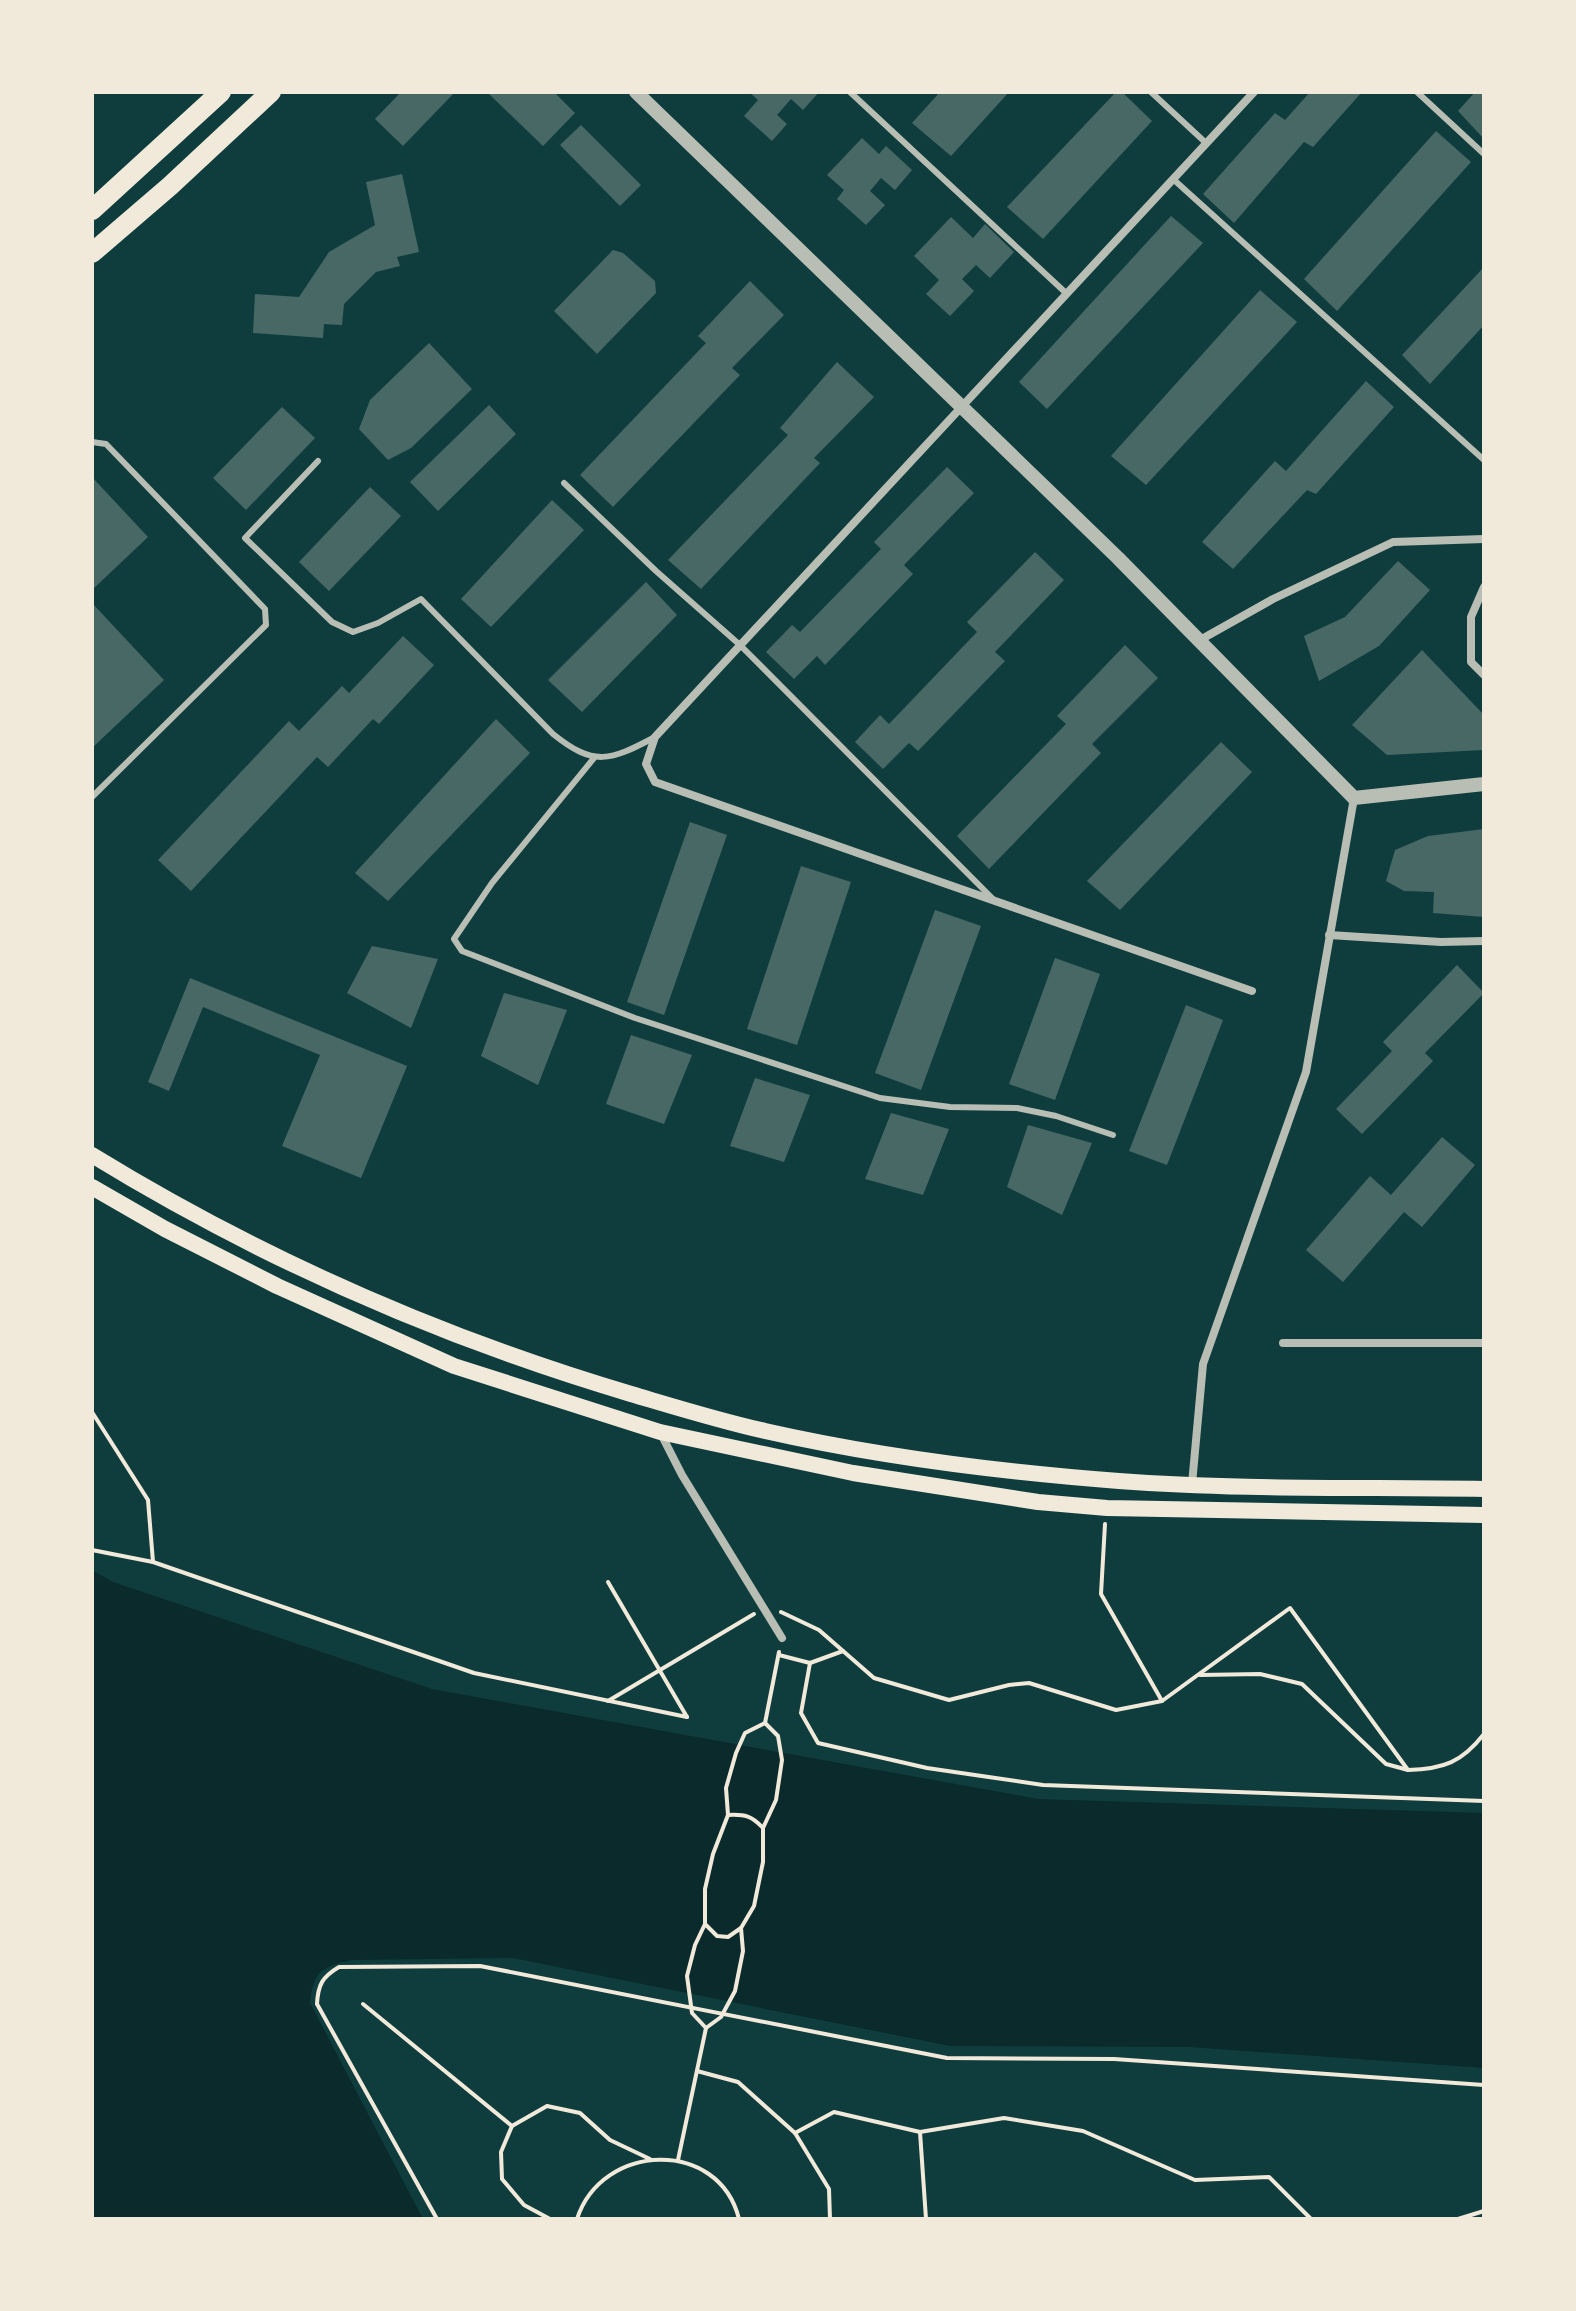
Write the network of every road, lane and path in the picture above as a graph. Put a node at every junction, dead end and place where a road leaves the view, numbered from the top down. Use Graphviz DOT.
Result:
graph roads {
  1 [pos="221,92"];
  2 [pos="271,92"];
  3 [pos="636,92"];
  4 [pos="850,92"];
  5 [pos="1151,92"];
  6 [pos="1254,92"];
  7 [pos="1417,92"];
  8 [pos="1206,143"];
  9 [pos="1484,154"];
  10 [pos="1173,179"];
  11 [pos="92,210"];
  12 [pos="92,253"];
  13 [pos="1067,294"];
  14 [pos="961,405"];
  15 [pos="92,442"];
  16 [pos="1484,460"];
  17 [pos="318,461"];
  18 [pos="564,483"];
  19 [pos="1484,539"];
  20 [pos="1484,587"];
  21 [pos="1200,640"];
  22 [pos="740,645"];
  23 [pos="1484,675"];
  24 [pos="655,737"];
  25 [pos="594,758"];
  26 [pos="1484,784"];
  27 [pos="92,797"];
  28 [pos="1354,798"];
  29 [pos="996,901"];
  30 [pos="1329,935"];
  31 [pos="1484,941"];
  32 [pos="1252,991"];
  33 [pos="1113,1135"];
  34 [pos="92,1155"];
  35 [pos="92,1187"];
  36 [pos="1283,1343"];
  37 [pos="1484,1343"];
  38 [pos="92,1412"];
  39 [pos="660,1432"];
  40 [pos="1192,1484"];
  41 [pos="1484,1489"];
  42 [pos="1107,1508"];
  43 [pos="1484,1515"];
  44 [pos="92,1550"];
  45 [pos="153,1562"];
  46 [pos="608,1582"];
  47 [pos="763,1608"];
  48 [pos="782,1638"];
  49 [pos="843,1651"];
  50 [pos="779,1655"];
  51 [pos="810,1663"];
  52 [pos="660,1671"];
  53 [pos="1197,1675"];
  54 [pos="608,1701"];
  55 [pos="1162,1701"];
  56 [pos="765,1723"];
  57 [pos="1484,1734"];
  58 [pos="1408,1770"];
  59 [pos="1484,1801"];
  60 [pos="728,1815"];
  61 [pos="763,1828"];
  62 [pos="705,1924"];
  63 [pos="741,1928"];
  64 [pos="363,2004"];
  65 [pos="706,2028"];
  66 [pos="697,2071"];
  67 [pos="1484,2085"];
  68 [pos="512,2126"];
  69 [pos="920,2132"];
  70 [pos="795,2133"];
  71 [pos="650,2159"];
  72 [pos="678,2160"];
  73 [pos="1484,2211"];
  74 [pos="437,2219"];
  75 [pos="550,2219"];
  76 [pos="577,2219"];
  77 [pos="739,2219"];
  78 [pos="830,2219"];
  79 [pos="926,2219"];
  80 [pos="1311,2219"];
  81 [pos="1458,2219"];
  1 -- 11 [label="main road"];
  2 -- 12 [label="main road"];
  3 -- 14 [label="street"];
  4 -- 13 [label="lane"];
  5 -- 8 [label="lane"];
  6 -- 8 [label="street"];
  7 -- 9 [label="lane"];
  8 -- 10 [label="street"];
  10 -- 13 [label="street"];
  10 -- 16 [label="lane"];
  13 -- 14 [label="street"];
  14 -- 21 [label="street"];
  14 -- 22 [label="street"];
  15 -- 27 [label="lane"];
  17 -- 25 [label="lane"];
  18 -- 22 [label="lane"];
  19 -- 21 [label="street"];
  20 -- 23 [label="street"];
  21 -- 28 [label="street"];
  22 -- 24 [label="street"];
  22 -- 29 [label="lane"];
  24 -- 25 [label="lane"];
  24 -- 29 [label="street"];
  25 -- 33 [label="lane"];
  26 -- 28 [label="street"];
  28 -- 30 [label="street"];
  29 -- 32 [label="street"];
  30 -- 31 [label="street"];
  30 -- 40 [label="street"];
  34 -- 40 [label="main road"];
  35 -- 39 [label="main road"];
  36 -- 37 [label="street"];
  38 -- 45 [label="path"];
  39 -- 42 [label="main road"];
  39 -- 47 [label="street"];
  40 -- 41 [label="main road"];
  42 -- 43 [label="main road"];
  42 -- 55 [label="path"];
  44 -- 45 [label="path"];
  45 -- 54 [label="path"];
  46 -- 52 [label="path"];
  47 -- 48 [label="street"];
  47 -- 49 [label="path"];
  47 -- 52 [label="path"];
  48 -- 50 [label="path"];
  49 -- 51 [label="path"];
  49 -- 55 [label="path"];
  50 -- 51 [label="path"];
  50 -- 56 [label="path"];
  51 -- 59 [label="path"];
  52 -- 54 [label="path"];
  52 -- 54 [label="path"];
  53 -- 55 [label="path"];
  53 -- 58 [label="path"];
  53 -- 58 [label="path"];
  56 -- 60 [label="path"];
  56 -- 61 [label="path"];
  57 -- 58 [label="path"];
  60 -- 61 [label="path"];
  60 -- 62 [label="path"];
  61 -- 63 [label="path"];
  62 -- 63 [label="path"];
  62 -- 65 [label="path"];
  63 -- 65 [label="path"];
  64 -- 68 [label="path"];
  65 -- 66 [label="path"];
  66 -- 70 [label="path"];
  66 -- 72 [label="path"];
  67 -- 74 [label="path"];
  68 -- 71 [label="path"];
  68 -- 75 [label="path"];
  69 -- 70 [label="path"];
  69 -- 79 [label="path"];
  69 -- 80 [label="path"];
  70 -- 78 [label="path"];
  71 -- 72 [label="path"];
  71 -- 76 [label="path"];
  72 -- 77 [label="path"];
  73 -- 81 [label="path"];
}
